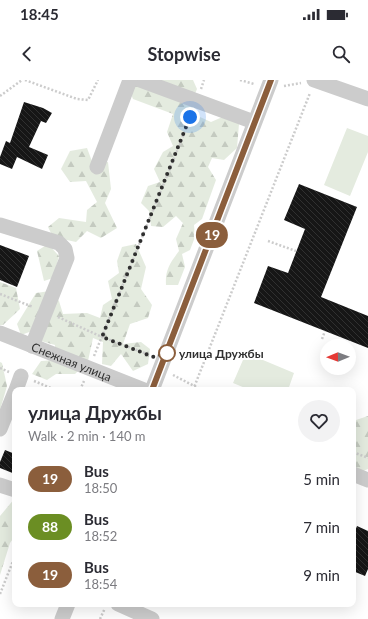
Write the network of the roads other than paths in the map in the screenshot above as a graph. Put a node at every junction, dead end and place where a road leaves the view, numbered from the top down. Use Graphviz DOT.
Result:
graph roads {
  1 [pos="130,80"];
  2 [pos="140,80"];
  3 [pos="271,80"];
  4 [pos="315,80"];
  5 [pos="368,99"];
  6 [pos="254,122"];
  7 [pos="97,167"];
  8 [pos="0,225"];
  9 [pos="0,333"];
  10 [pos="32,346"];
  11 [pos="136,387"];
  12 [pos="153,387"];
  13 [pos="12,399"];
  14 [pos="0,429"];
  15 [pos="356,475"];
  16 [pos="368,480"];
  17 [pos="0,485"];
  18 [pos="12,489"];
  19 [pos="67,607"];
  20 [pos="125,607"];
  21 [pos="62,619"];
  22 [pos="152,619"];
  1 -- 7 [label="street"];
  2 -- 6 [label="street"];
  3 -- 6 [label="street"];
  4 -- 5 [label="street"];
  6 -- 12 [label="street"];
  8 -- 10 [label="street"];
  9 -- 10 [label="street, Снежная улица"];
  10 -- 11 [label="street, Снежная улица"];
  13 -- 14 [label="street"];
  15 -- 16 [label="street"];
  17 -- 18 [label="street"];
  19 -- 21 [label="street"];
  20 -- 22 [label="street"];
}
